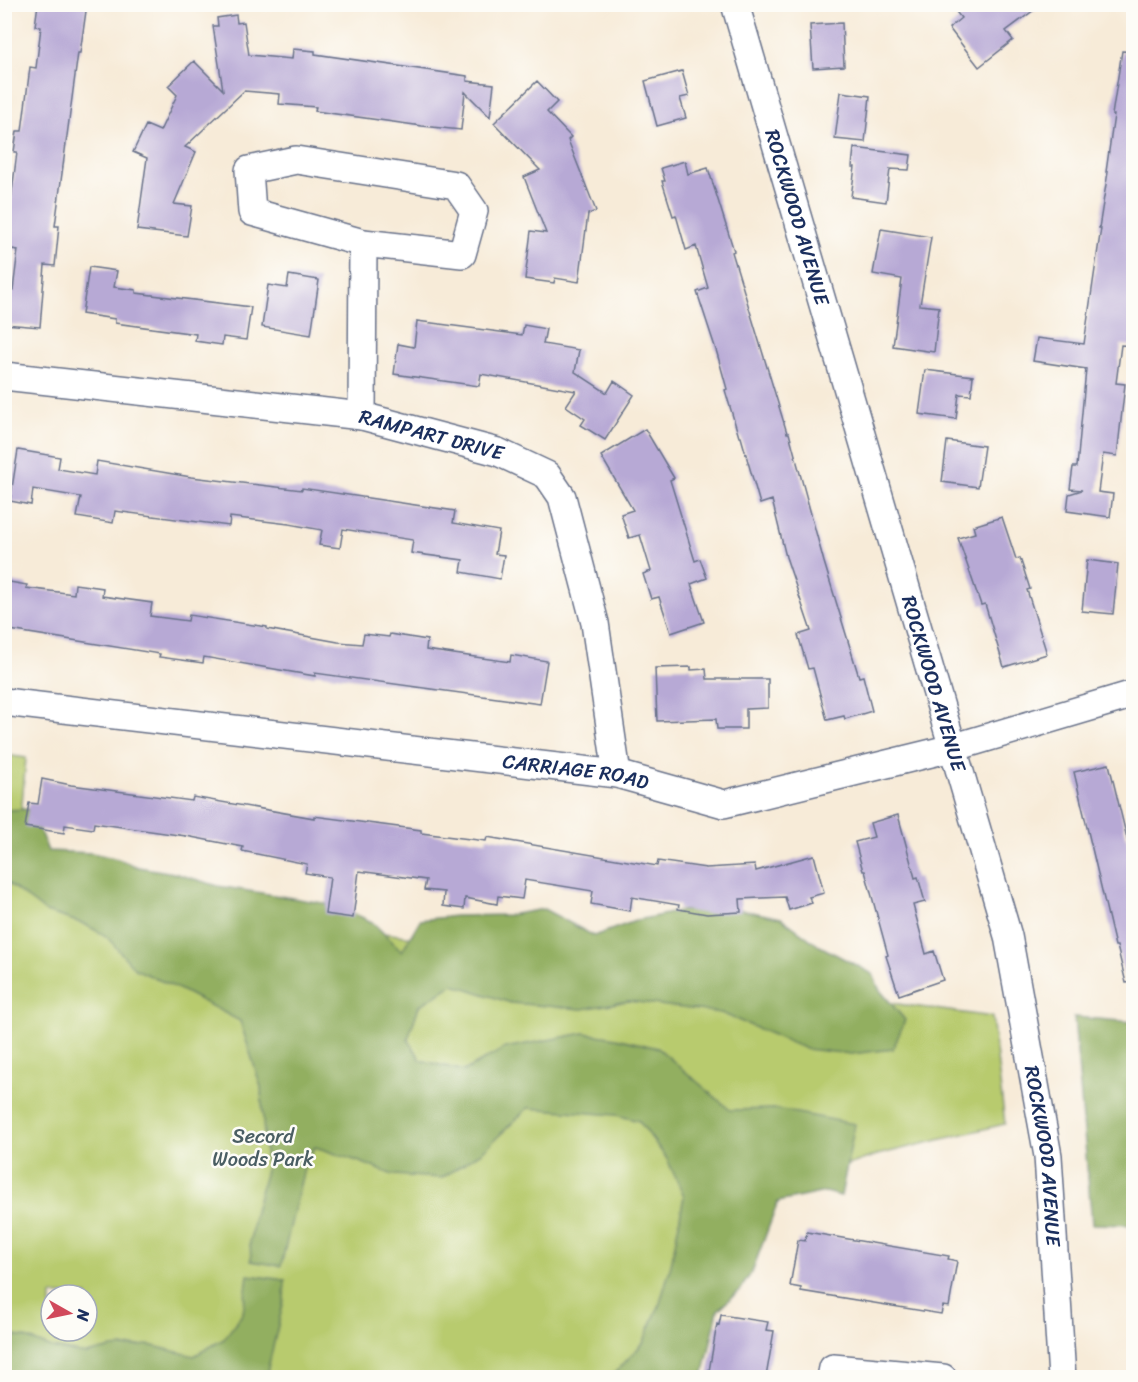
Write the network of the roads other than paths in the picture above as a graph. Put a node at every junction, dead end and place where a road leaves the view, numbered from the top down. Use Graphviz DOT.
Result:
graph roads {
  1 [pos="735,4"];
  2 [pos="363,243"];
  3 [pos="4,376"];
  4 [pos="362,416"];
  5 [pos="1134,694"];
  6 [pos="4,702"];
  7 [pos="952,748"];
  8 [pos="617,774"];
  9 [pos="831,1377"];
  10 [pos="943,1377"];
  11 [pos="1062,1377"];
  1 -- 7 [label="street, ROCKWOOD AVENUE"];
  2 -- 2 [label="street"];
  2 -- 4 [label="street"];
  3 -- 4 [label="street, RAMPART DRIVE"];
  4 -- 8 [label="street, RAMPART DRIVE"];
  5 -- 7 [label="street, CARRIAGE ROAD"];
  6 -- 8 [label="street, CARRIAGE ROAD"];
  7 -- 8 [label="street, CARRIAGE ROAD"];
  7 -- 11 [label="street, ROCKWOOD AVENUE"];
  9 -- 10 [label="street"];
}
